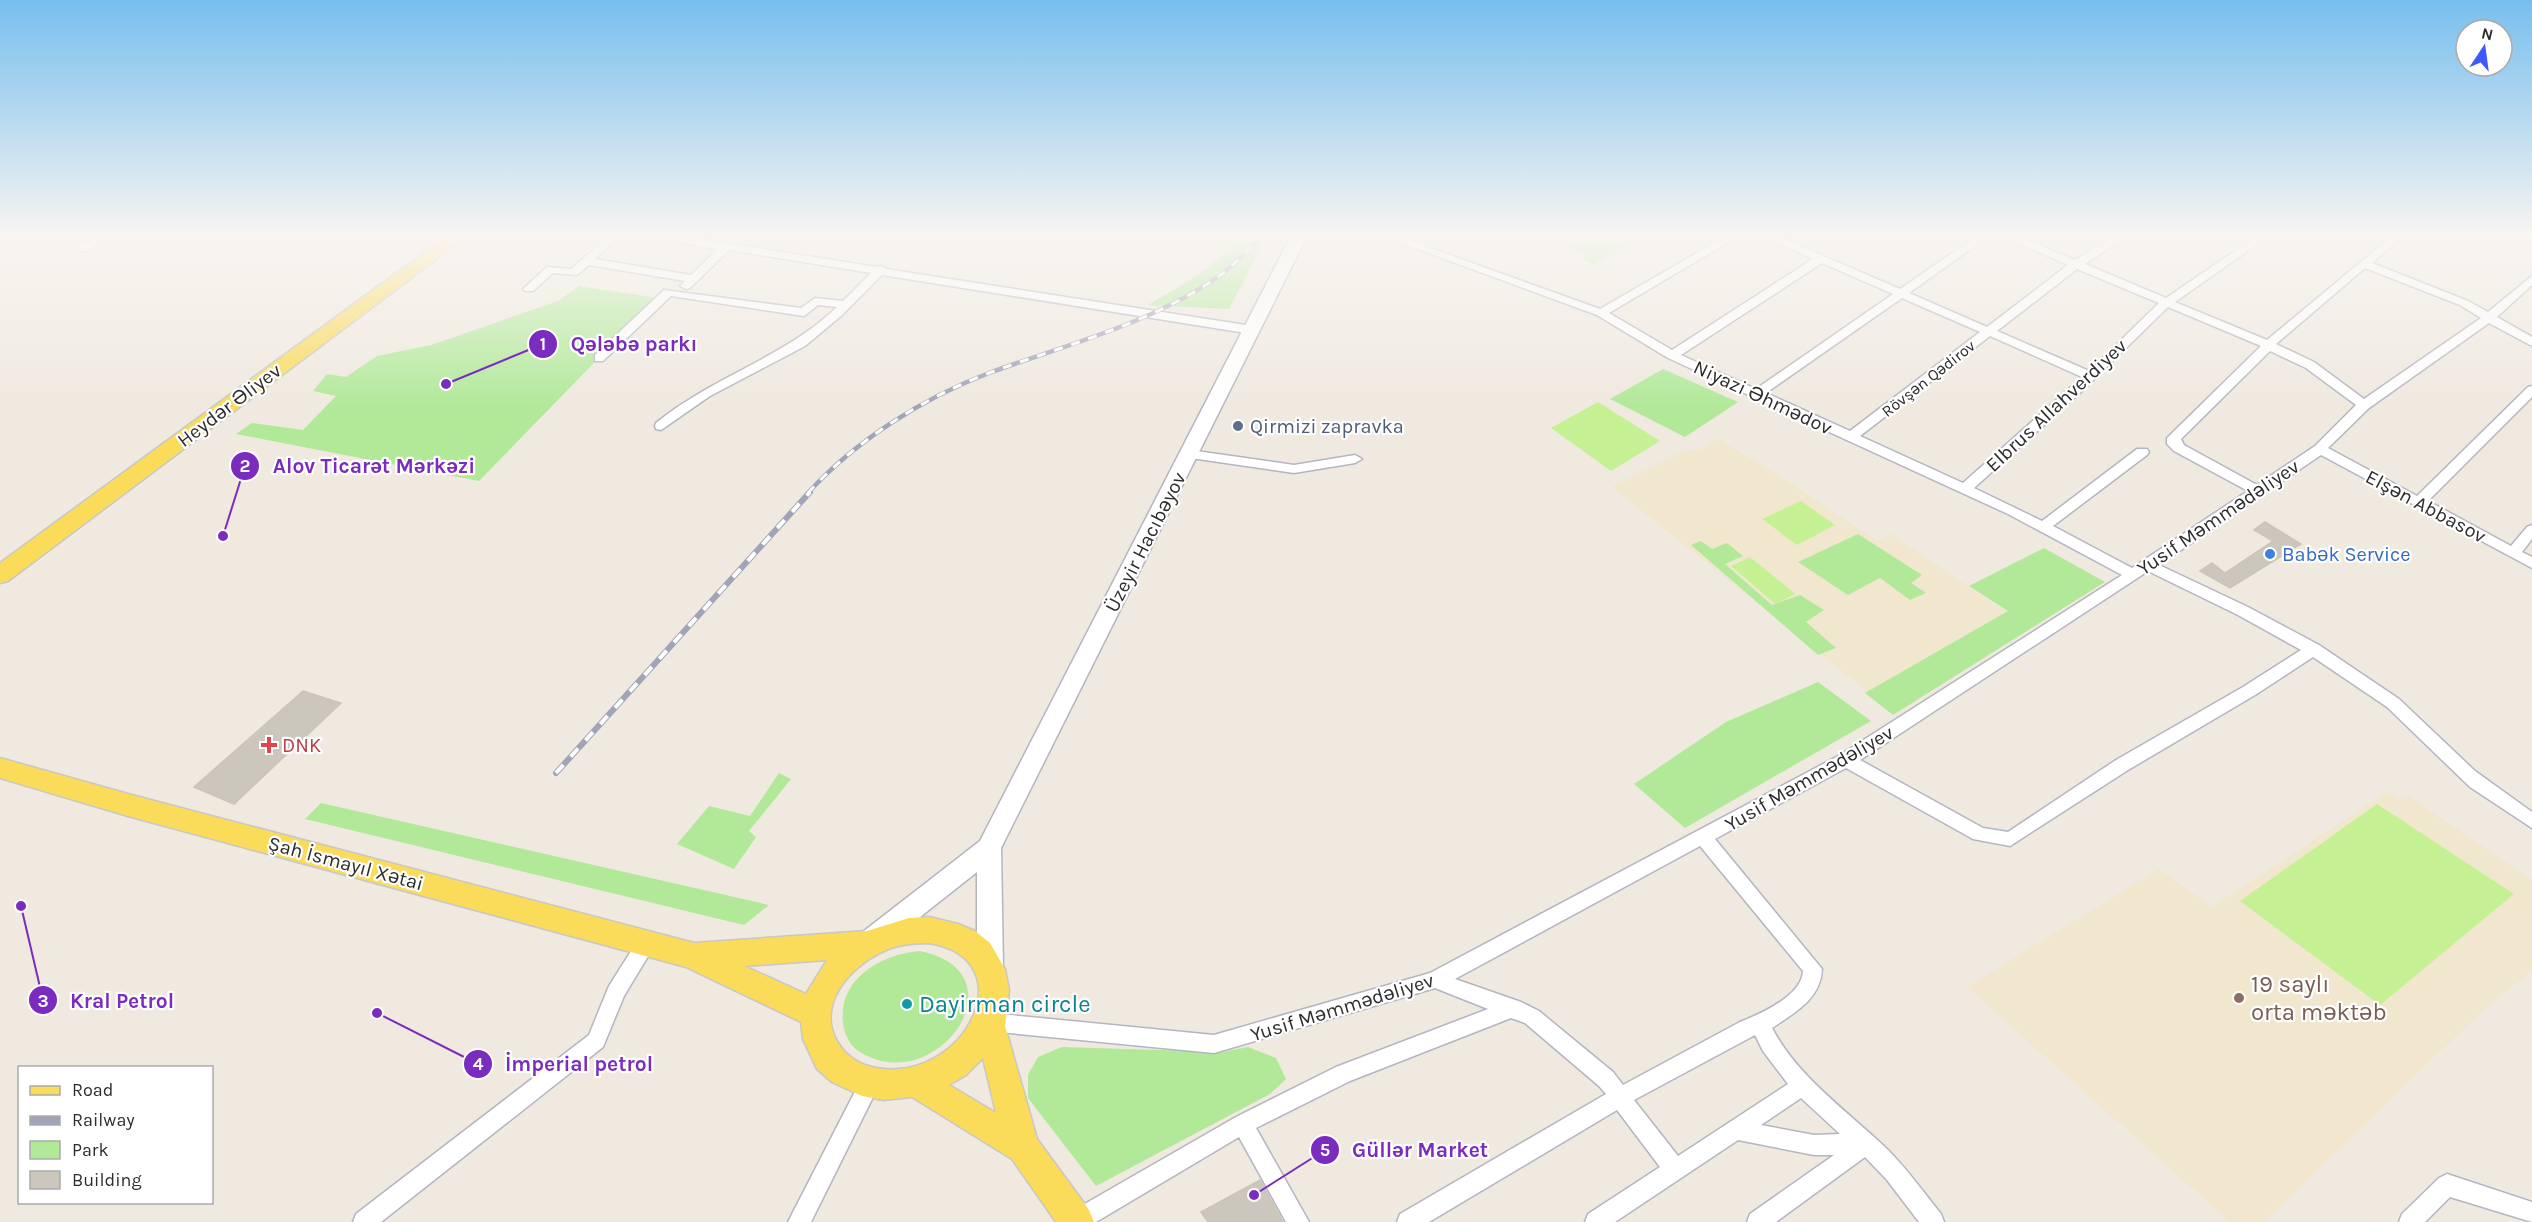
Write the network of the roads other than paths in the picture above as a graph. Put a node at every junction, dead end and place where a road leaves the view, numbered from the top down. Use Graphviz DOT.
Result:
graph roads {
  1 [pos="381,293"];
  2 [pos="667,293"];
  3 [pos="673,293"];
  4 [pos="858,293"];
  5 [pos="1027,293"];
  6 [pos="1270,293"];
  7 [pos="1545,293"];
  8 [pos="1635,293"];
  9 [pos="1769,293"];
  10 [pos="2039,293"];
  11 [pos="2142,293"];
  12 [pos="2181,293"];
  13 [pos="2330,293"];
  14 [pos="2435,293"];
  15 [pos="2517,293"];
  16 [pos="678,294"];
  17 [pos="1901,294"];
  18 [pos="2166,303"];
  19 [pos="846,305"];
  20 [pos="1601,313"];
  21 [pos="2491,316"];
  22 [pos="1252,330"];
  23 [pos="1988,332"];
  24 [pos="2532,342"];
  25 [pos="2268,345"];
  26 [pos="1672,356"];
  27 [pos="599,358"];
  28 [pos="2091,376"];
  29 [pos="2532,390"];
  30 [pos="1757,394"];
  31 [pos="2364,405"];
  32 [pos="661,426"];
  33 [pos="1851,437"];
  34 [pos="2320,449"];
  35 [pos="2142,452"];
  36 [pos="1189,454"];
  37 [pos="1355,459"];
  38 [pos="1965,489"];
  39 [pos="2257,491"];
  40 [pos="2419,502"];
  41 [pos="2043,527"];
  42 [pos="2532,530"];
  43 [pos="2513,553"];
  44 [pos="2532,564"];
  45 [pos="2140,570"];
  46 [pos="0,575"];
  47 [pos="2314,649"];
  48 [pos="1846,760"];
  49 [pos="2,772"];
  50 [pos="2532,821"];
  51 [pos="1704,838"];
  52 [pos="989,848"];
  53 [pos="647,943"];
  54 [pos="867,944"];
  55 [pos="692,956"];
  56 [pos="990,969"];
  57 [pos="1436,980"];
  58 [pos="1514,1008"];
  59 [pos="816,1014"];
  60 [pos="989,1022"];
  61 [pos="1760,1025"];
  62 [pos="870,1083"];
  63 [pos="917,1083"];
  64 [pos="1804,1085"];
  65 [pos="1620,1097"];
  66 [pos="1243,1124"];
  67 [pos="1737,1130"];
  68 [pos="1866,1144"];
  69 [pos="1023,1147"];
  70 [pos="1676,1172"];
  71 [pos="2532,1213"];
  72 [pos="364,1222"];
  73 [pos="799,1222"];
  74 [pos="1077,1222"];
  75 [pos="1298,1222"];
  76 [pos="1408,1222"];
  77 [pos="1596,1222"];
  78 [pos="1758,1222"];
  79 [pos="1934,1222"];
  80 [pos="2410,1222"];
  1 -- 46 [label="main road, Heydər Əliyev"];
  2 -- 27 [label="street"];
  3 -- 16 [label="street"];
  4 -- 19 [label="street"];
  5 -- 22 [label="street"];
  6 -- 22 [label="main road, Üzeyir Hacıbəyov"];
  7 -- 20 [label="street, Niyazi Əhmədov"];
  8 -- 20 [label="street"];
  9 -- 26 [label="street"];
  10 -- 23 [label="street, Rövşən Qədirov"];
  11 -- 18 [label="street"];
  12 -- 18 [label="street, Elbrus Allahverdiyev"];
  13 -- 25 [label="street"];
  14 -- 21 [label="street"];
  15 -- 21 [label="street, Yusif Məmmədəliyev"];
  16 -- 19 [label="street"];
  17 -- 23 [label="street"];
  17 -- 30 [label="street"];
  18 -- 25 [label="street"];
  18 -- 28 [label="street, Elbrus Allahverdiyev"];
  19 -- 32 [label="street"];
  20 -- 26 [label="street, Niyazi Əhmədov"];
  21 -- 24 [label="street"];
  21 -- 31 [label="street, Yusif Məmmədəliyev"];
  22 -- 36 [label="main road, Üzeyir Hacıbəyov"];
  23 -- 28 [label="street"];
  23 -- 33 [label="street, Rövşən Qədirov"];
  25 -- 31 [label="street"];
  25 -- 39 [label="street"];
  26 -- 30 [label="street, Niyazi Əhmədov"];
  28 -- 38 [label="street, Elbrus Allahverdiyev"];
  29 -- 40 [label="street"];
  30 -- 33 [label="street, Niyazi Əhmədov"];
  31 -- 34 [label="street, Yusif Məmmədəliyev"];
  33 -- 38 [label="street, Niyazi Əhmədov"];
  34 -- 39 [label="street, Yusif Məmmədəliyev"];
  34 -- 40 [label="street, Elşən Abbasov"];
  35 -- 41 [label="street"];
  36 -- 37 [label="street"];
  36 -- 52 [label="main road, Üzeyir Hacıbəyov"];
  38 -- 41 [label="street, Niyazi Əhmədov"];
  39 -- 45 [label="street, Yusif Məmmədəliyev"];
  40 -- 43 [label="street, Elşən Abbasov"];
  41 -- 45 [label="street, Niyazi Əhmədov"];
  42 -- 43 [label="street"];
  43 -- 44 [label="street, Elşən Abbasov"];
  45 -- 47 [label="street, Niyazi Əhmədov"];
  45 -- 48 [label="street, Yusif Məmmədəliyev"];
  47 -- 48 [label="street"];
  47 -- 50 [label="street, Niyazi Əhmədov"];
  48 -- 51 [label="street, Yusif Məmmədəliyev"];
  49 -- 53 [label="main road, Şah İsmayıl Xətai"];
  51 -- 57 [label="street, Yusif Məmmədəliyev"];
  51 -- 61 [label="street"];
  52 -- 54 [label="main road"];
  52 -- 56 [label="main road"];
  53 -- 55 [label="main road, Şah İsmayıl Xətai"];
  53 -- 72 [label="street"];
  54 -- 55 [label="main road"];
  54 -- 56 [label="main road"];
  54 -- 59 [label="main road"];
  55 -- 59 [label="main road"];
  56 -- 60 [label="main road"];
  57 -- 58 [label="street"];
  57 -- 60 [label="street, Yusif Məmmədəliyev"];
  58 -- 65 [label="street"];
  58 -- 66 [label="street"];
  59 -- 62 [label="main road"];
  60 -- 63 [label="main road"];
  60 -- 69 [label="main road"];
  61 -- 64 [label="street"];
  61 -- 65 [label="street"];
  62 -- 63 [label="main road"];
  62 -- 73 [label="street"];
  63 -- 69 [label="main road"];
  64 -- 67 [label="street"];
  64 -- 68 [label="street"];
  65 -- 70 [label="street"];
  65 -- 76 [label="street"];
  66 -- 74 [label="street"];
  66 -- 75 [label="street"];
  67 -- 68 [label="street"];
  67 -- 70 [label="street"];
  68 -- 78 [label="street"];
  68 -- 79 [label="street"];
  69 -- 74 [label="main road"];
  70 -- 77 [label="street"];
  71 -- 80 [label="street"];
}
